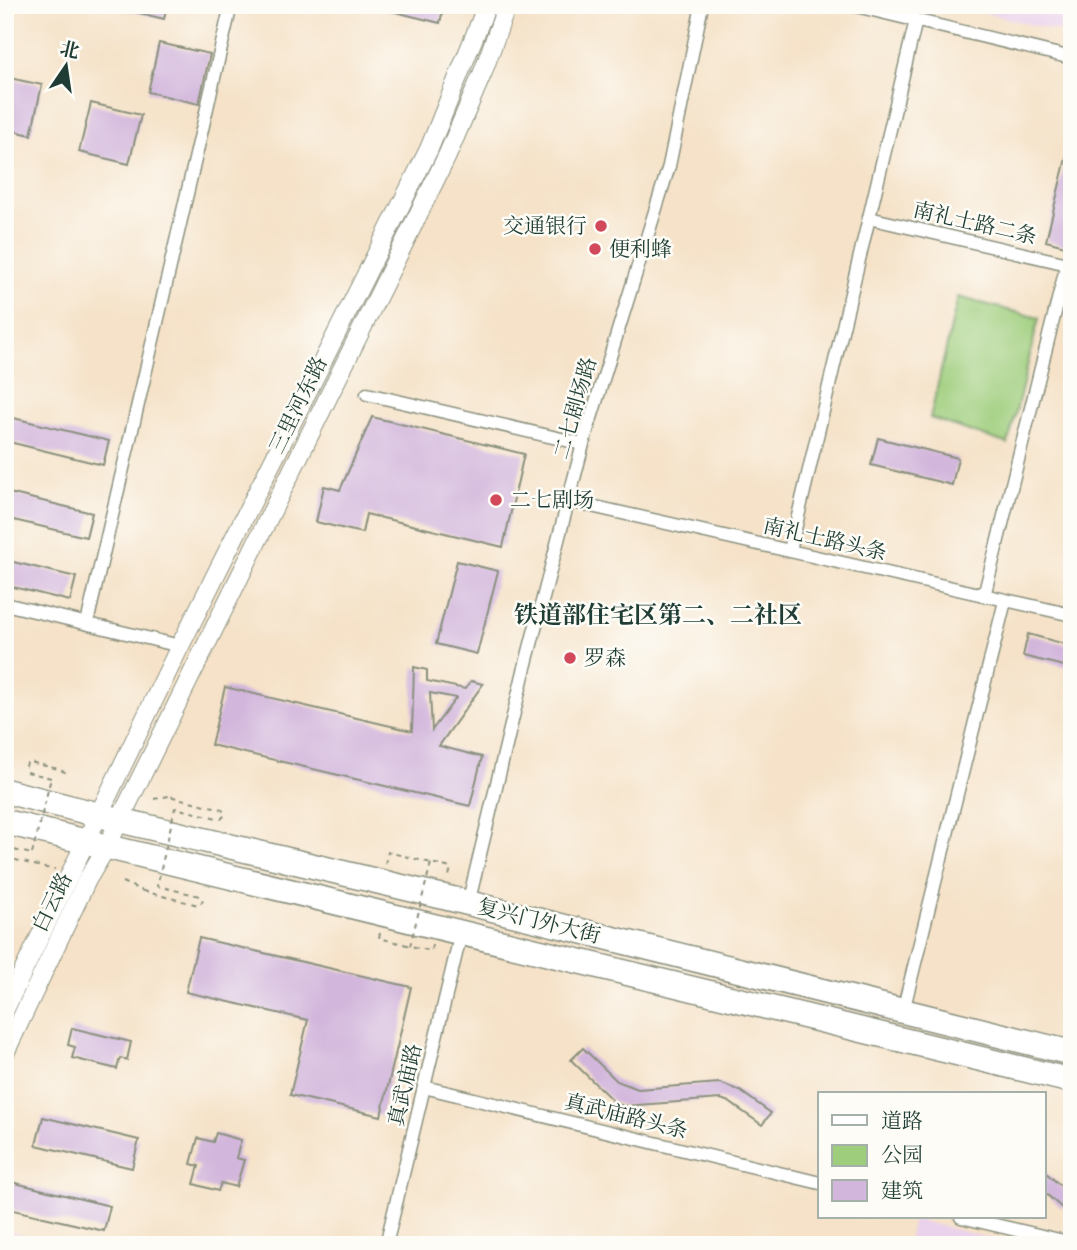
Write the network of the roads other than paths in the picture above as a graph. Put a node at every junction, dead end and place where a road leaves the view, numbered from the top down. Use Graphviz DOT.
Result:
graph roads {
  1 [pos="231,5"];
  2 [pos="487,5"];
  3 [pos="507,5"];
  4 [pos="702,5"];
  5 [pos="852,5"];
  6 [pos="916,20"];
  7 [pos="1072,58"];
  8 [pos="869,218"];
  9 [pos="1069,264"];
  10 [pos="368,394"];
  11 [pos="583,444"];
  12 [pos="569,501"];
  13 [pos="790,550"];
  14 [pos="984,596"];
  15 [pos="1006,601"];
  16 [pos="5,604"];
  17 [pos="1072,615"];
  18 [pos="86,623"];
  19 [pos="180,646"];
  20 [pos="5,790"];
  21 [pos="109,818"];
  22 [pos="5,822"];
  23 [pos="96,846"];
  24 [pos="468,904"];
  25 [pos="461,933"];
  26 [pos="5,1009"];
  27 [pos="903,1011"];
  28 [pos="5,1053"];
  29 [pos="1072,1053"];
  30 [pos="1072,1081"];
  31 [pos="424,1087"];
  32 [pos="818,1183"];
  33 [pos="965,1218"];
  34 [pos="1072,1243"];
  35 [pos="386,1245"];
  1 -- 18 [label="street"];
  2 -- 19 [label="main road, 三里河东路"];
  3 -- 21 [label="main road, 三里河东路"];
  4 -- 11 [label="street, 二七剧场路"];
  5 -- 6 [label="street"];
  6 -- 7 [label="street"];
  6 -- 8 [label="street"];
  8 -- 9 [label="street, 南礼士路二条"];
  8 -- 13 [label="street"];
  9 -- 14 [label="street"];
  10 -- 11 [label="street"];
  11 -- 12 [label="street, 二七剧场路"];
  12 -- 13 [label="street, 南礼士路头条"];
  12 -- 24 [label="street, 二七剧场路"];
  13 -- 14 [label="street, 南礼士路头条"];
  14 -- 15 [label="street, 南礼士路头条"];
  15 -- 17 [label="street, 南礼士路头条"];
  15 -- 27 [label="street"];
  16 -- 18 [label="street"];
  18 -- 19 [label="street"];
  19 -- 21 [label="main road, 三里河东路"];
  20 -- 21 [label="highway, 复兴门外大街"];
  21 -- 23 [label="main road"];
  21 -- 24 [label="highway, 复兴门外大街"];
  22 -- 23 [label="highway, 复兴门外大街"];
  23 -- 25 [label="highway, 复兴门外大街"];
  23 -- 26 [label="main road, 白云路"];
  23 -- 28 [label="main road, 白云路"];
  24 -- 27 [label="highway, 复兴门外大街"];
  25 -- 30 [label="highway, 复兴门外大街"];
  25 -- 31 [label="street, 真武庙路"];
  27 -- 29 [label="highway, 复兴门外大街"];
  31 -- 32 [label="street, 真武庙路头条"];
  31 -- 35 [label="street, 真武庙路"];
  33 -- 34 [label="street"];
}
